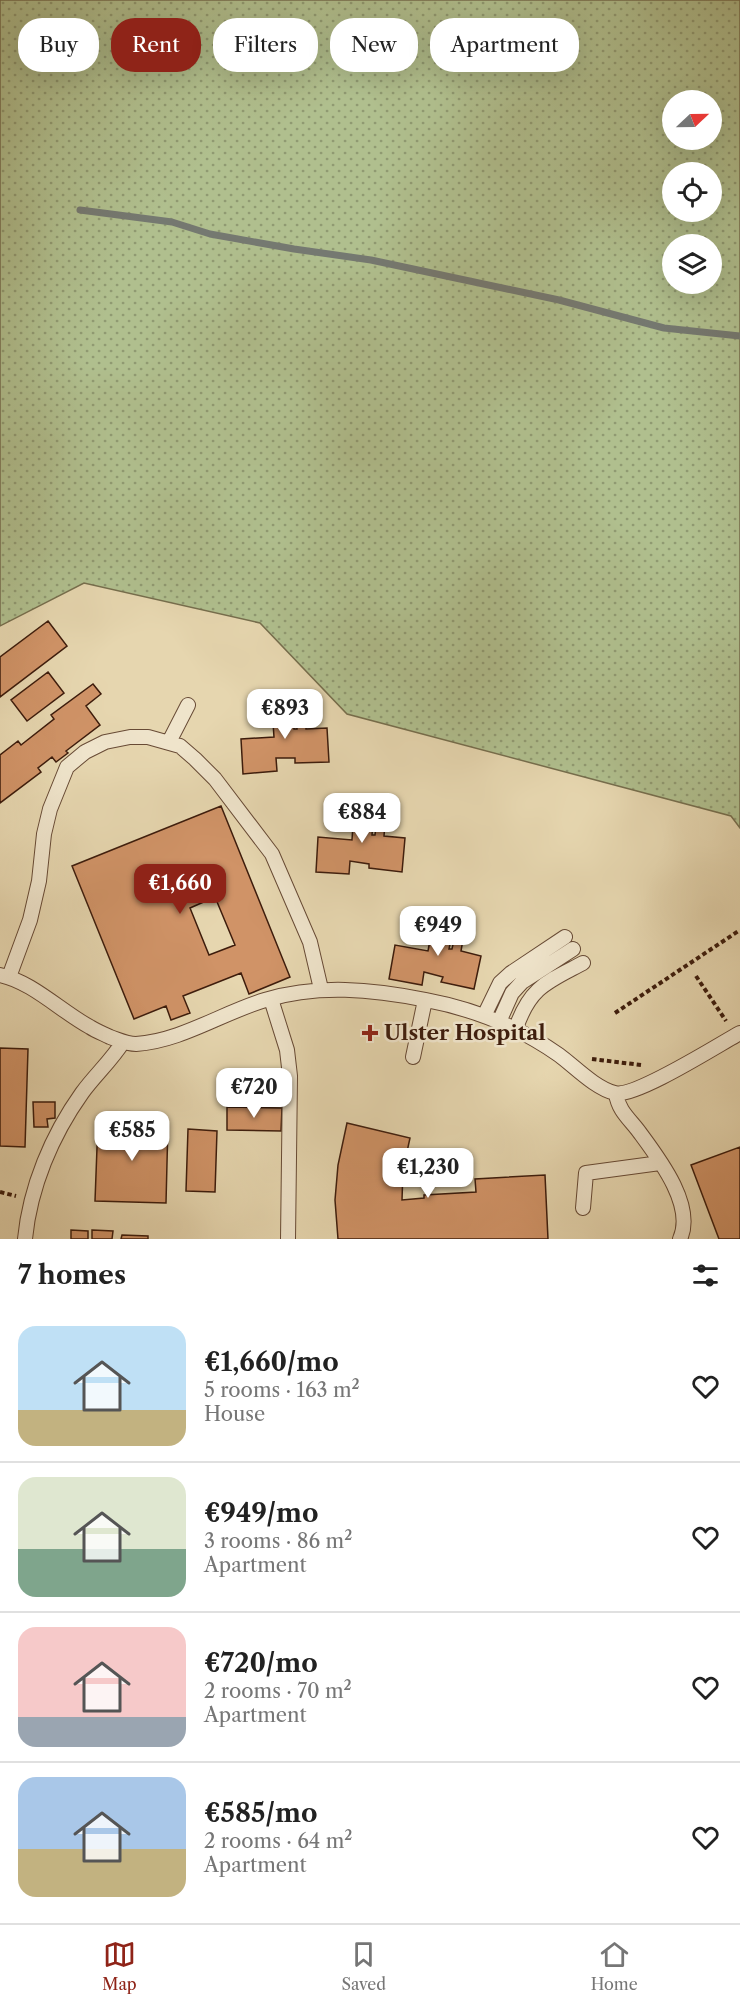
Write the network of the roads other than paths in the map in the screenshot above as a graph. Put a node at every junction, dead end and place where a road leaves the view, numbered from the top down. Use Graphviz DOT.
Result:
graph roads {
  1 [pos="188,705"];
  2 [pos="169,741"];
  3 [pos="582,963"];
  4 [pos="5,976"];
  5 [pos="321,989"];
  6 [pos="271,999"];
  7 [pos="426,1000"];
  8 [pos="484,1016"];
  9 [pos="499,1022"];
  10 [pos="516,1028"];
  11 [pos="740,1033"];
  12 [pos="123,1042"];
  13 [pos="413,1057"];
  14 [pos="616,1094"];
  15 [pos="660,1163"];
  16 [pos="583,1208"];
  17 [pos="25,1239"];
  18 [pos="288,1239"];
  19 [pos="681,1239"];
  1 -- 2 [label="lane"];
  2 -- 4 [label="lane"];
  2 -- 5 [label="lane"];
  3 -- 10 [label="lane"];
  4 -- 12 [label="lane"];
  5 -- 6 [label="lane"];
  5 -- 7 [label="lane"];
  6 -- 12 [label="lane"];
  6 -- 18 [label="lane"];
  7 -- 8 [label="lane"];
  7 -- 13 [label="lane"];
  8 -- 9 [label="lane"];
  8 -- 9 [label="lane"];
  9 -- 10 [label="lane"];
  10 -- 14 [label="lane"];
  11 -- 14 [label="lane"];
  12 -- 17 [label="lane"];
  14 -- 15 [label="lane"];
  15 -- 16 [label="lane"];
  15 -- 19 [label="lane"];
}
